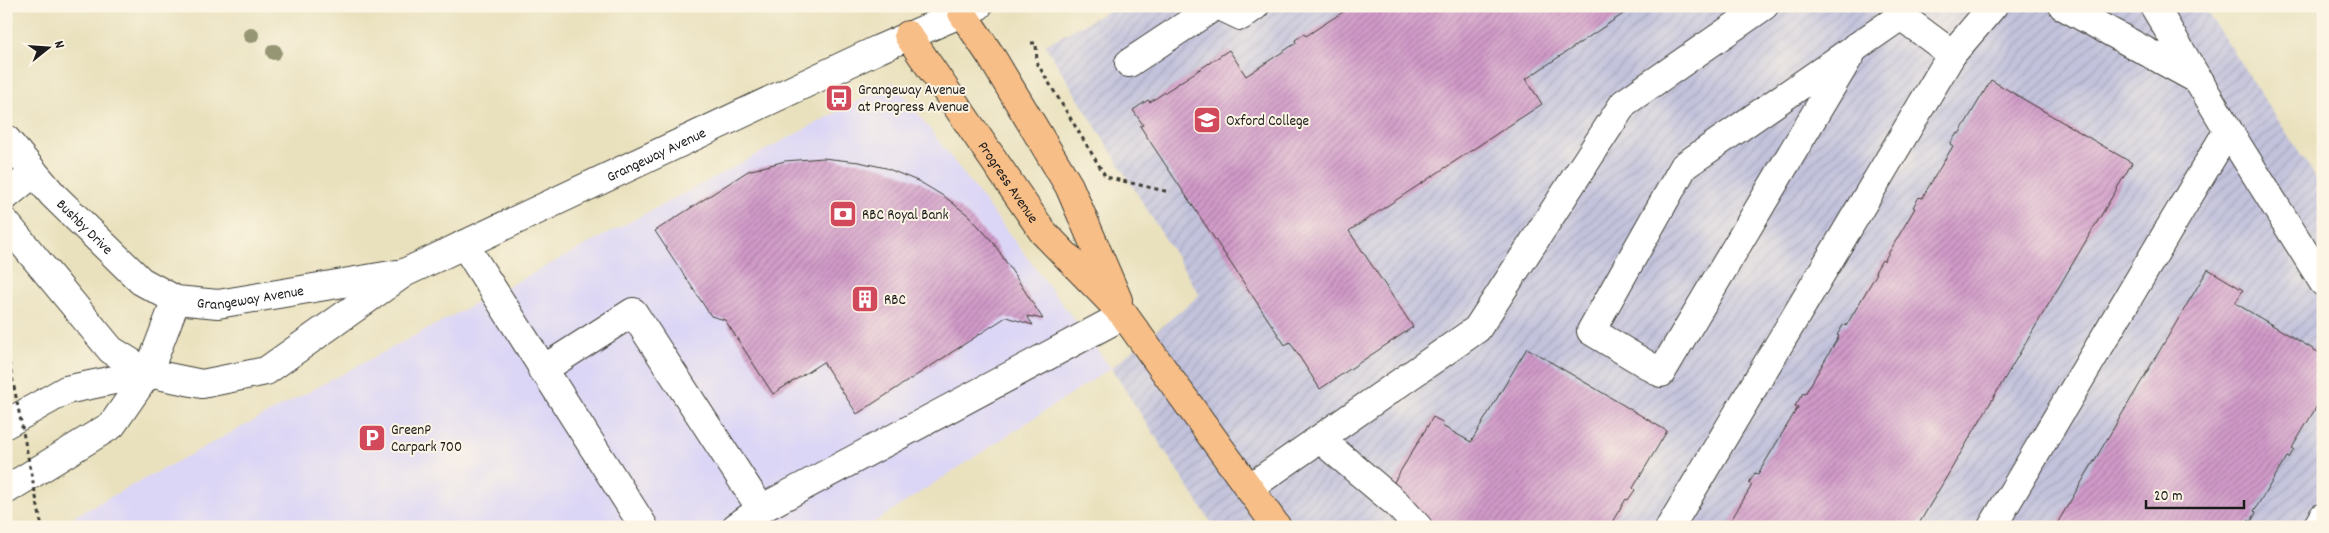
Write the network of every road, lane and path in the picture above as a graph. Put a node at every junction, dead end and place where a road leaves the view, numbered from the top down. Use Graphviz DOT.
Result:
graph roads {
  1 [pos="1215,6"];
  2 [pos="1220,6"];
  3 [pos="1255,6"];
  4 [pos="1764,6"];
  5 [pos="1993,6"];
  6 [pos="2063,6"];
  7 [pos="2154,6"];
  8 [pos="970,10"];
  9 [pos="1898,11"];
  10 [pos="908,35"];
  11 [pos="1031,43"];
  12 [pos="1855,48"];
  13 [pos="1952,54"];
  14 [pos="1129,63"];
  15 [pos="2200,81"];
  16 [pos="2228,130"];
  17 [pos="6,139"];
  18 [pos="34,173"];
  19 [pos="1169,192"];
  20 [pos="6,196"];
  21 [pos="6,223"];
  22 [pos="464,244"];
  23 [pos="404,273"];
  24 [pos="2323,282"];
  25 [pos="176,300"];
  26 [pos="1124,315"];
  27 [pos="6,347"];
  28 [pos="542,370"];
  29 [pos="148,373"];
  30 [pos="6,424"];
  31 [pos="1320,439"];
  32 [pos="1249,488"];
  33 [pos="6,490"];
  34 [pos="761,509"];
  35 [pos="2323,517"];
  36 [pos="42,527"];
  37 [pos="644,527"];
  38 [pos="736,527"];
  39 [pos="1277,527"];
  40 [pos="1418,527"];
  41 [pos="1670,527"];
  42 [pos="1992,527"];
  43 [pos="2317,527"];
  1 -- 14 [label="street"];
  2 -- 3 [label="street"];
  4 -- 31 [label="street"];
  5 -- 13 [label="street"];
  6 -- 15 [label="street"];
  7 -- 15 [label="street"];
  8 -- 10 [label="street, Grangeway Avenue"];
  8 -- 26 [label="main road, Progress Avenue"];
  9 -- 12 [label="street"];
  9 -- 13 [label="street"];
  10 -- 22 [label="street, Grangeway Avenue"];
  10 -- 26 [label="main road, Progress Avenue"];
  11 -- 19 [label="path"];
  12 -- 12 [label="street"];
  13 -- 41 [label="street"];
  15 -- 16 [label="street"];
  16 -- 24 [label="street"];
  16 -- 42 [label="street"];
  17 -- 18 [label="street, Bushby Drive"];
  18 -- 20 [label="street"];
  18 -- 25 [label="street, Bushby Drive"];
  21 -- 29 [label="street"];
  22 -- 23 [label="street, Grangeway Avenue"];
  22 -- 28 [label="street"];
  23 -- 25 [label="street, Grangeway Avenue"];
  23 -- 29 [label="street, Grangeway Avenue"];
  25 -- 29 [label="street, Grangeway Avenue"];
  26 -- 32 [label="main road, Progress Avenue"];
  26 -- 34 [label="street"];
  27 -- 36 [label="path, bridge"];
  28 -- 34 [label="street"];
  28 -- 37 [label="street"];
  29 -- 30 [label="street, Grangeway Avenue"];
  29 -- 33 [label="street, Grangeway Avenue"];
  31 -- 32 [label="street"];
  31 -- 40 [label="street"];
  32 -- 39 [label="main road, Progress Avenue"];
  34 -- 38 [label="street"];
  35 -- 43 [label="street"];
}
